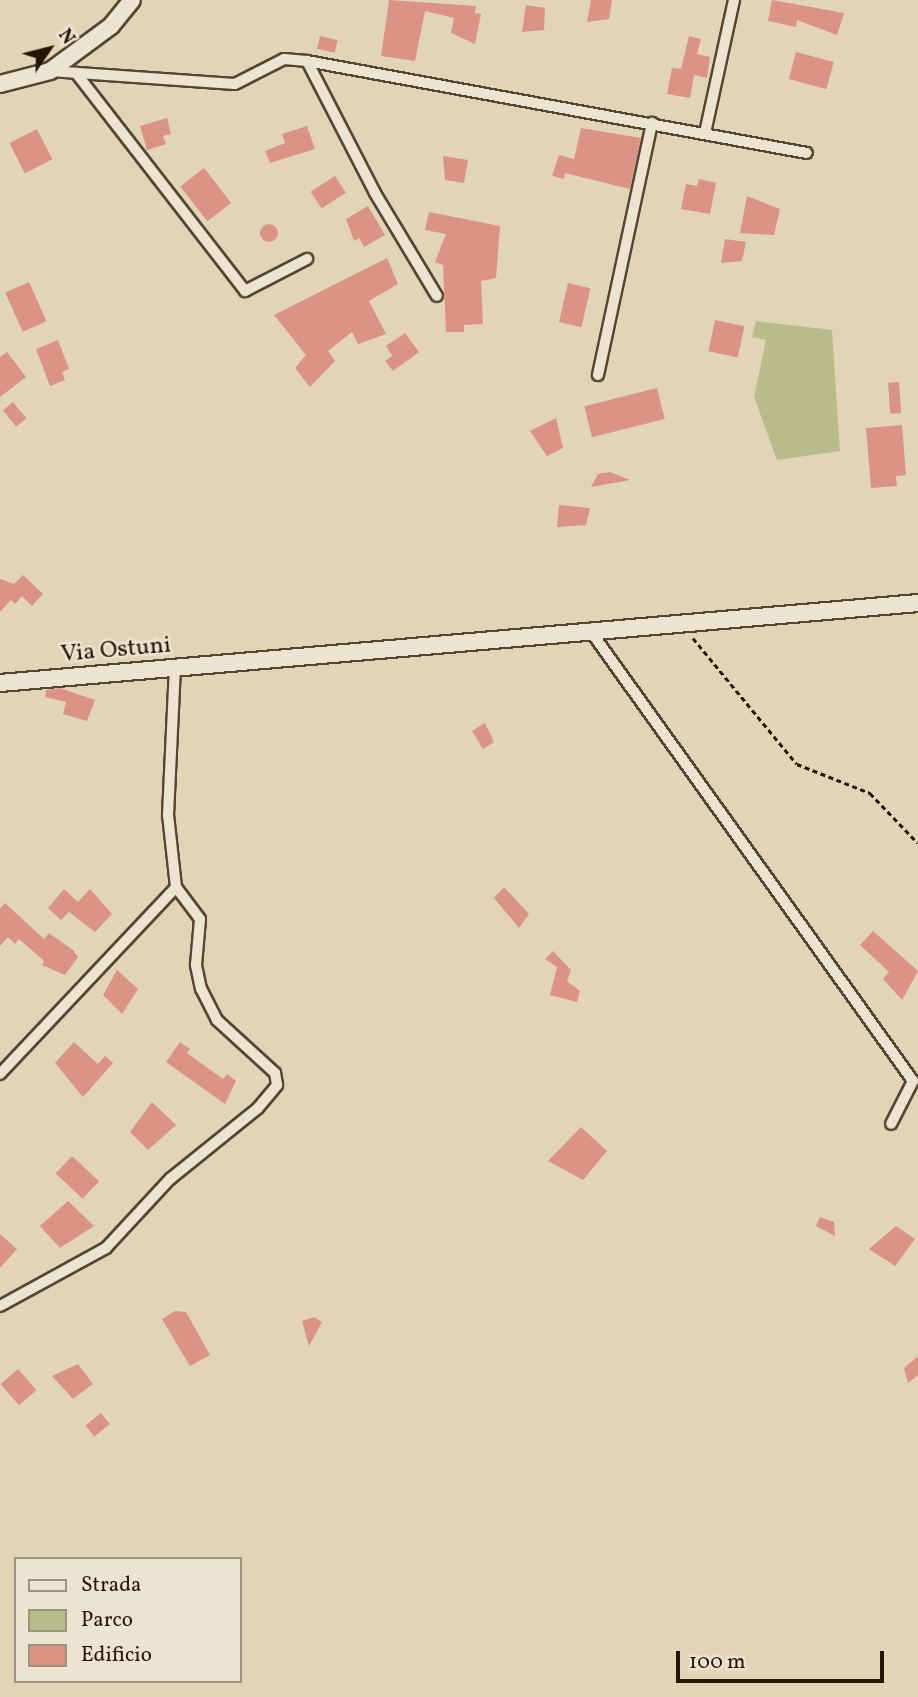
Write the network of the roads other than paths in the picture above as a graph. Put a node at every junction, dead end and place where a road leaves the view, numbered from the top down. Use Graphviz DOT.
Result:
graph roads {
  1 [pos="132,0"];
  2 [pos="734,0"];
  3 [pos="307,61"];
  4 [pos="50,71"];
  5 [pos="76,73"];
  6 [pos="0,84"];
  7 [pos="652,123"];
  8 [pos="705,133"];
  9 [pos="807,152"];
  10 [pos="307,259"];
  11 [pos="437,296"];
  12 [pos="598,375"];
  13 [pos="918,603"];
  14 [pos="589,629"];
  15 [pos="176,668"];
  16 [pos="0,683"];
  17 [pos="176,887"];
  18 [pos="0,1074"];
  19 [pos="891,1124"];
  20 [pos="0,1306"];
  1 -- 4 [label="main road"];
  2 -- 8 [label="street"];
  3 -- 5 [label="street"];
  3 -- 7 [label="street"];
  3 -- 11 [label="street"];
  4 -- 5 [label="street"];
  4 -- 6 [label="main road"];
  5 -- 10 [label="street"];
  7 -- 8 [label="street"];
  7 -- 12 [label="street"];
  8 -- 9 [label="street"];
  13 -- 14 [label="main road, Via Ostuni"];
  14 -- 15 [label="main road, Via Ostuni"];
  14 -- 19 [label="street"];
  15 -- 16 [label="main road, Via Ostuni"];
  15 -- 17 [label="street"];
  17 -- 18 [label="street"];
  17 -- 20 [label="street"];
}
